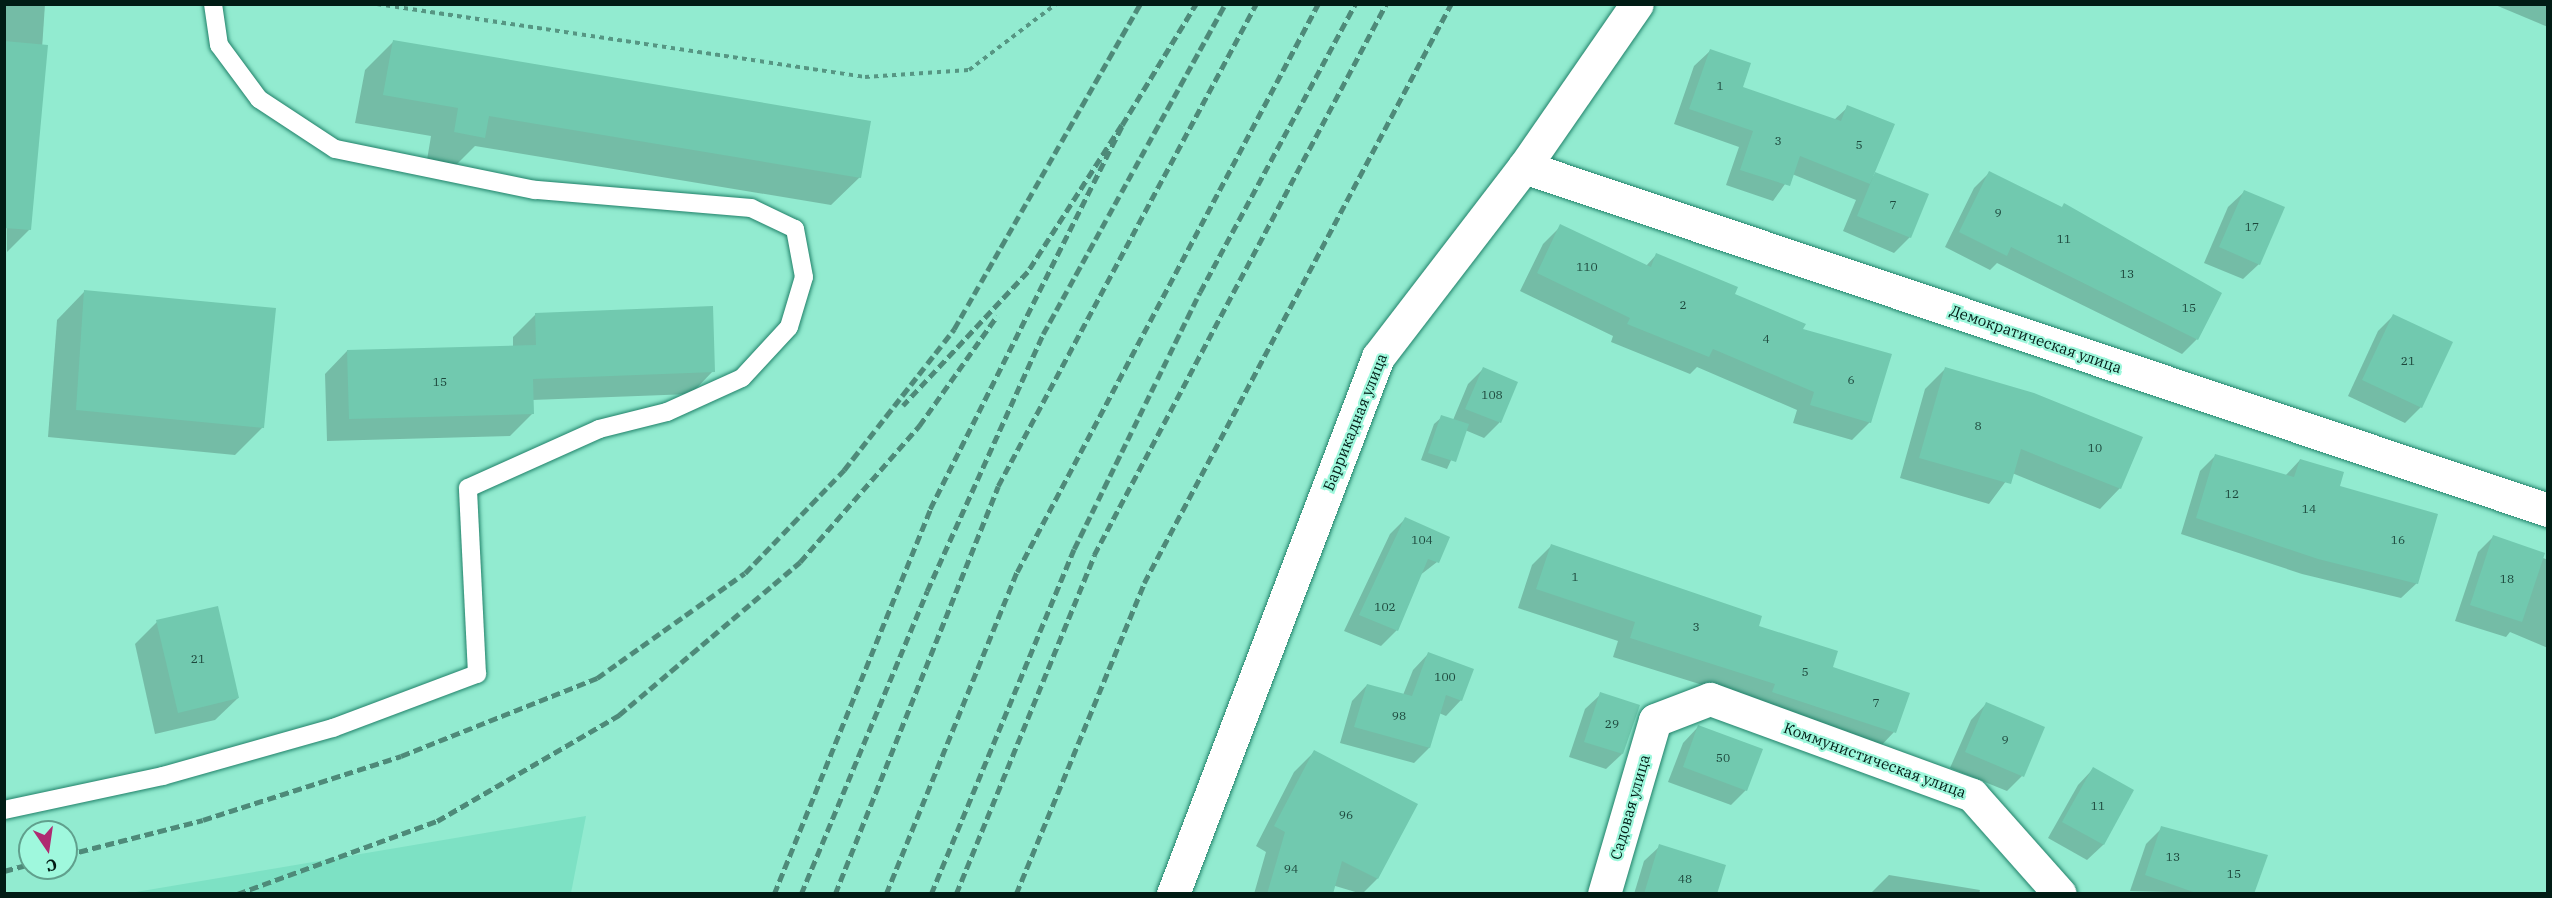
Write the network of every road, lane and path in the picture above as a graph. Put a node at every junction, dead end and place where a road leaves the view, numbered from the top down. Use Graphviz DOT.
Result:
graph roads {
  1 [pos="213,4"];
  2 [pos="377,4"];
  3 [pos="1056,4"];
  4 [pos="1637,4"];
  5 [pos="1524,167"];
  6 [pos="2547,510"];
  7 [pos="1655,720"];
  8 [pos="4,810"];
  9 [pos="1173,894"];
  10 [pos="1604,894"];
  11 [pos="2060,894"];
  1 -- 8 [label="lane"];
  2 -- 3 [label="path"];
  4 -- 5 [label="street, Баррикадная улица"];
  5 -- 6 [label="street, Демократическая улица"];
  5 -- 9 [label="street, Баррикадная улица"];
  7 -- 10 [label="street, Садовая улица"];
  7 -- 11 [label="street, Коммунистическая улица"];
}
